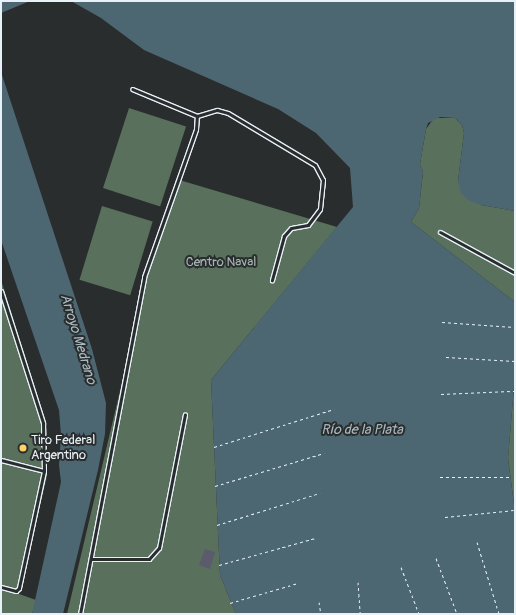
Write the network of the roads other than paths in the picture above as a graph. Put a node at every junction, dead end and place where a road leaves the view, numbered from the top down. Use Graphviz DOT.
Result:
graph roads {
  1 [pos="132,89"];
  2 [pos="197,116"];
  3 [pos="440,232"];
  4 [pos="515,273"];
  5 [pos="272,280"];
  6 [pos="1,291"];
  7 [pos="185,414"];
  8 [pos="1,460"];
  9 [pos="44,471"];
  10 [pos="91,559"];
  11 [pos="1,588"];
  12 [pos="80,614"];
  1 -- 2 [label="lane"];
  2 -- 5 [label="lane"];
  2 -- 10 [label="lane"];
  3 -- 4 [label="lane"];
  6 -- 9 [label="lane"];
  7 -- 10 [label="lane"];
  8 -- 9 [label="lane"];
  9 -- 11 [label="lane"];
  10 -- 12 [label="lane"];
}
